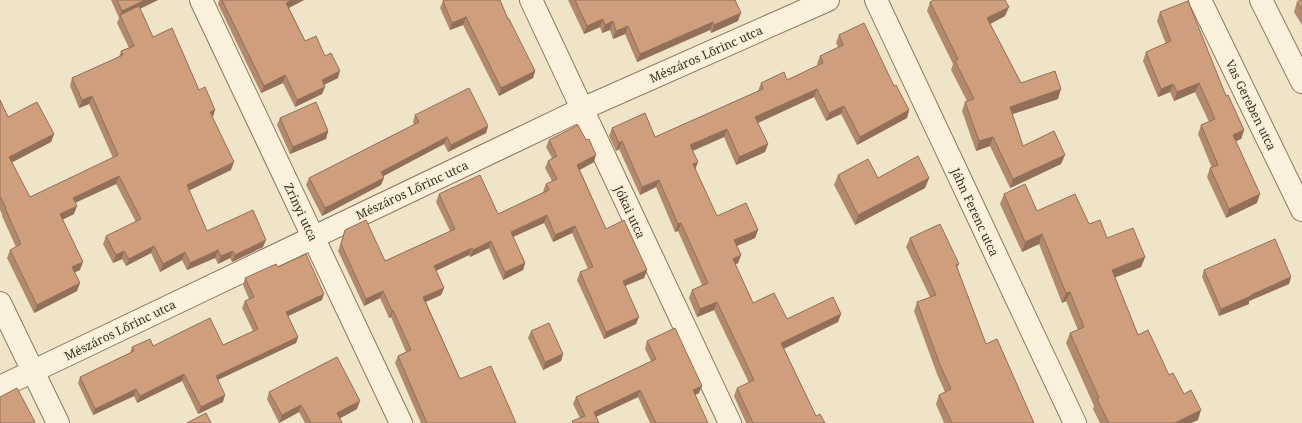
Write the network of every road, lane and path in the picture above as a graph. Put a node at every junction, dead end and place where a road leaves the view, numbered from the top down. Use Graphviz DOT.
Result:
graph roads {
  1 [pos="201,0"];
  2 [pos="531,0"];
  3 [pos="828,0"];
  4 [pos="876,0"];
  5 [pos="1200,0"];
  6 [pos="1261,0"];
  7 [pos="1302,82"];
  8 [pos="582,109"];
  9 [pos="1302,210"];
  10 [pos="313,237"];
  11 [pos="0,303"];
  12 [pos="33,372"];
  13 [pos="0,387"];
  14 [pos="58,423"];
  15 [pos="401,423"];
  16 [pos="730,423"];
  17 [pos="1074,423"];
  1 -- 10 [label="street, Zrínyi utca"];
  2 -- 8 [label="street, Jókai utca"];
  3 -- 8 [label="street, Mészáros Lőrinc utca"];
  4 -- 17 [label="street, Jáhn Ferenc utca"];
  5 -- 9 [label="street, Vas Gereben utca"];
  6 -- 7 [label="street"];
  8 -- 10 [label="street, Mészáros Lőrinc utca"];
  8 -- 16 [label="street, Jókai utca"];
  10 -- 12 [label="street, Mészáros Lőrinc utca"];
  10 -- 15 [label="street, Zrínyi utca"];
  11 -- 12 [label="street"];
  12 -- 13 [label="street, Mészáros Lőrinc utca"];
  12 -- 14 [label="street"];
}
